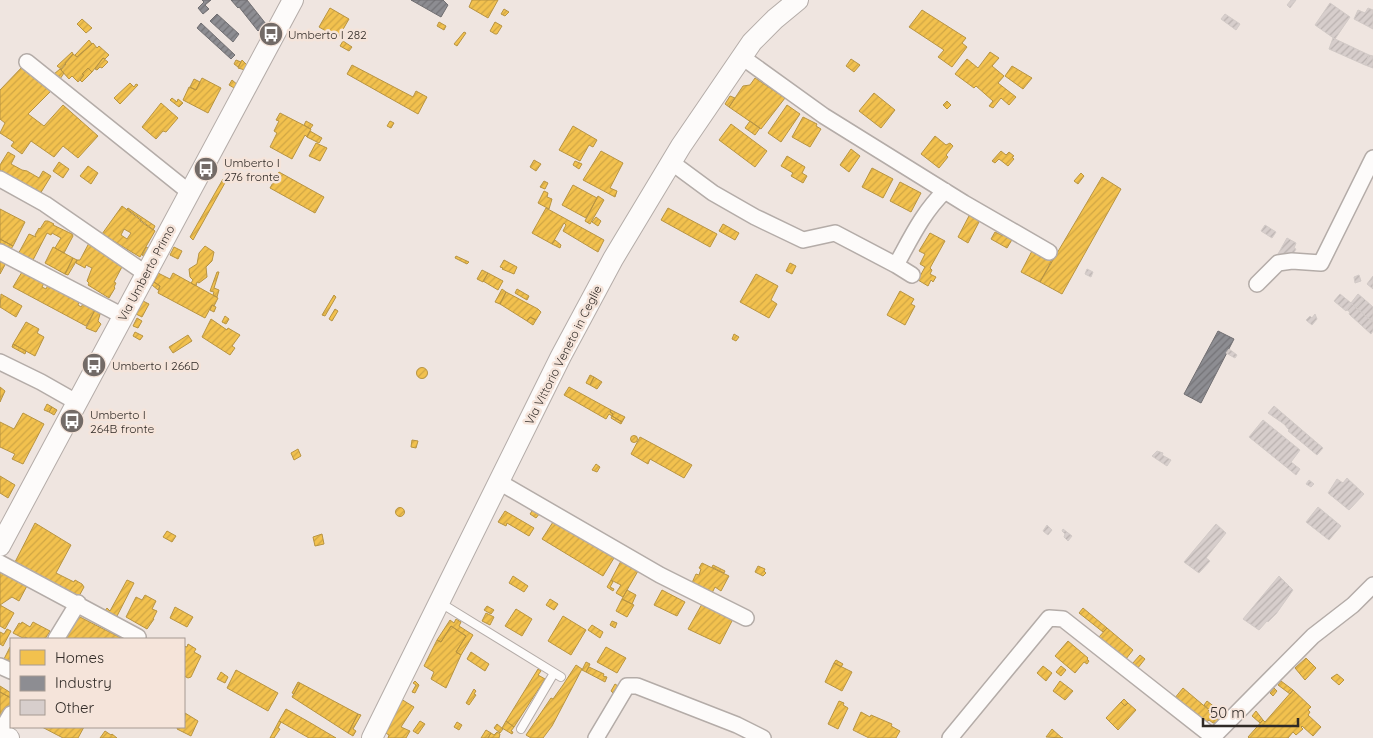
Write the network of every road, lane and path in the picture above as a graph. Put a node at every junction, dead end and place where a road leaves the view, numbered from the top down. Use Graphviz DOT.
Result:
graph roads {
  1 [pos="293,0"];
  2 [pos="798,0"];
  3 [pos="742,57"];
  4 [pos="27,62"];
  5 [pos="1373,158"];
  6 [pos="671,162"];
  7 [pos="0,179"];
  8 [pos="945,191"];
  9 [pos="189,192"];
  10 [pos="0,252"];
  11 [pos="1049,252"];
  12 [pos="896,265"];
  13 [pos="145,273"];
  14 [pos="912,275"];
  15 [pos="1257,284"];
  16 [pos="123,316"];
  17 [pos="0,362"];
  18 [pos="78,403"];
  19 [pos="498,482"];
  20 [pos="0,546"];
  21 [pos="0,562"];
  22 [pos="1373,585"];
  23 [pos="439,602"];
  24 [pos="78,603"];
  25 [pos="746,618"];
  26 [pos="138,636"];
  27 [pos="57,638"];
  28 [pos="10,716"];
  29 [pos="521,729"];
  30 [pos="0,734"];
  31 [pos="9,738"];
  32 [pos="372,738"];
  33 [pos="596,738"];
  34 [pos="763,738"];
  35 [pos="950,738"];
  1 -- 9 [label="main road, Via Umberto Primo"];
  2 -- 3 [label="main road, Via Vittorio Veneto in Ceglie"];
  3 -- 6 [label="main road, Via Vittorio Veneto in Ceglie"];
  3 -- 8 [label="street"];
  4 -- 9 [label="street"];
  5 -- 15 [label="street"];
  6 -- 12 [label="street"];
  6 -- 19 [label="main road, Via Vittorio Veneto in Ceglie"];
  7 -- 13 [label="street"];
  8 -- 11 [label="street"];
  8 -- 12 [label="street"];
  9 -- 13 [label="main road, Via Umberto Primo"];
  10 -- 16 [label="street"];
  12 -- 14 [label="street"];
  13 -- 16 [label="main road, Via Umberto Primo"];
  16 -- 18 [label="main road, Via Umberto Primo"];
  17 -- 18 [label="street"];
  18 -- 20 [label="main road, Via Umberto Primo"];
  19 -- 23 [label="main road, Via Vittorio Veneto in Ceglie"];
  19 -- 25 [label="street"];
  21 -- 24 [label="street"];
  22 -- 35 [label="street"];
  23 -- 29 [label="lane"];
  23 -- 32 [label="main road, Via Vittorio Veneto in Ceglie"];
  24 -- 26 [label="street"];
  24 -- 27 [label="street"];
  28 -- 30 [label="street"];
  30 -- 31 [label="main road"];
  33 -- 34 [label="street"];
}
